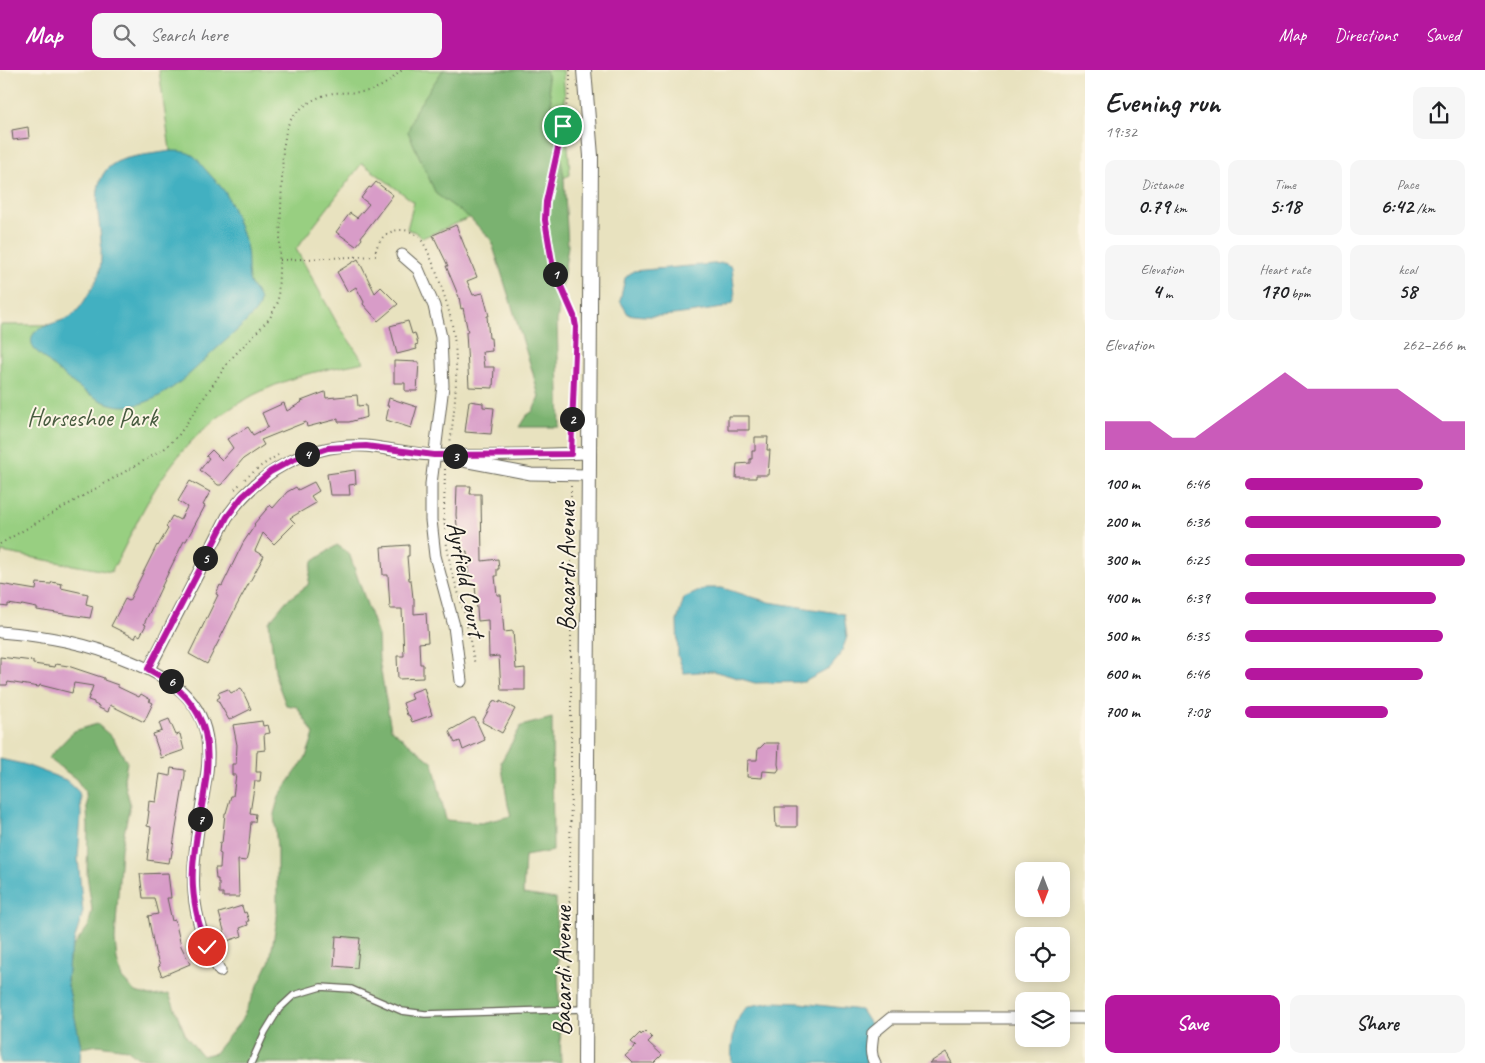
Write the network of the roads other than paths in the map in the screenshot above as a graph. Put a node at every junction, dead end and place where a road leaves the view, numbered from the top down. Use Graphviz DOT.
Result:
graph roads {
  1 [pos="584,70"];
  2 [pos="402,255"];
  3 [pos="589,453"];
  4 [pos="434,455"];
  5 [pos="589,475"];
  6 [pos="0,632"];
  7 [pos="148,669"];
  8 [pos="461,681"];
  9 [pos="220,971"];
  10 [pos="584,1009"];
  11 [pos="1015,1018"];
  12 [pos="1070,1018"];
  13 [pos="1085,1018"];
  14 [pos="251,1063"];
  15 [pos="585,1063"];
  16 [pos="875,1063"];
  1 -- 3 [label="street, Bacardi Avenue"];
  2 -- 4 [label="street, Ayrfield Court"];
  3 -- 4 [label="street"];
  3 -- 5 [label="street, Bacardi Avenue"];
  4 -- 5 [label="street"];
  4 -- 7 [label="street"];
  4 -- 8 [label="street, Ayrfield Court"];
  5 -- 10 [label="street, Bacardi Avenue"];
  6 -- 7 [label="street"];
  7 -- 9 [label="street"];
  10 -- 14 [label="lane"];
  10 -- 15 [label="street, Bacardi Avenue"];
  11 -- 16 [label="street"];
  12 -- 13 [label="street"];
}
